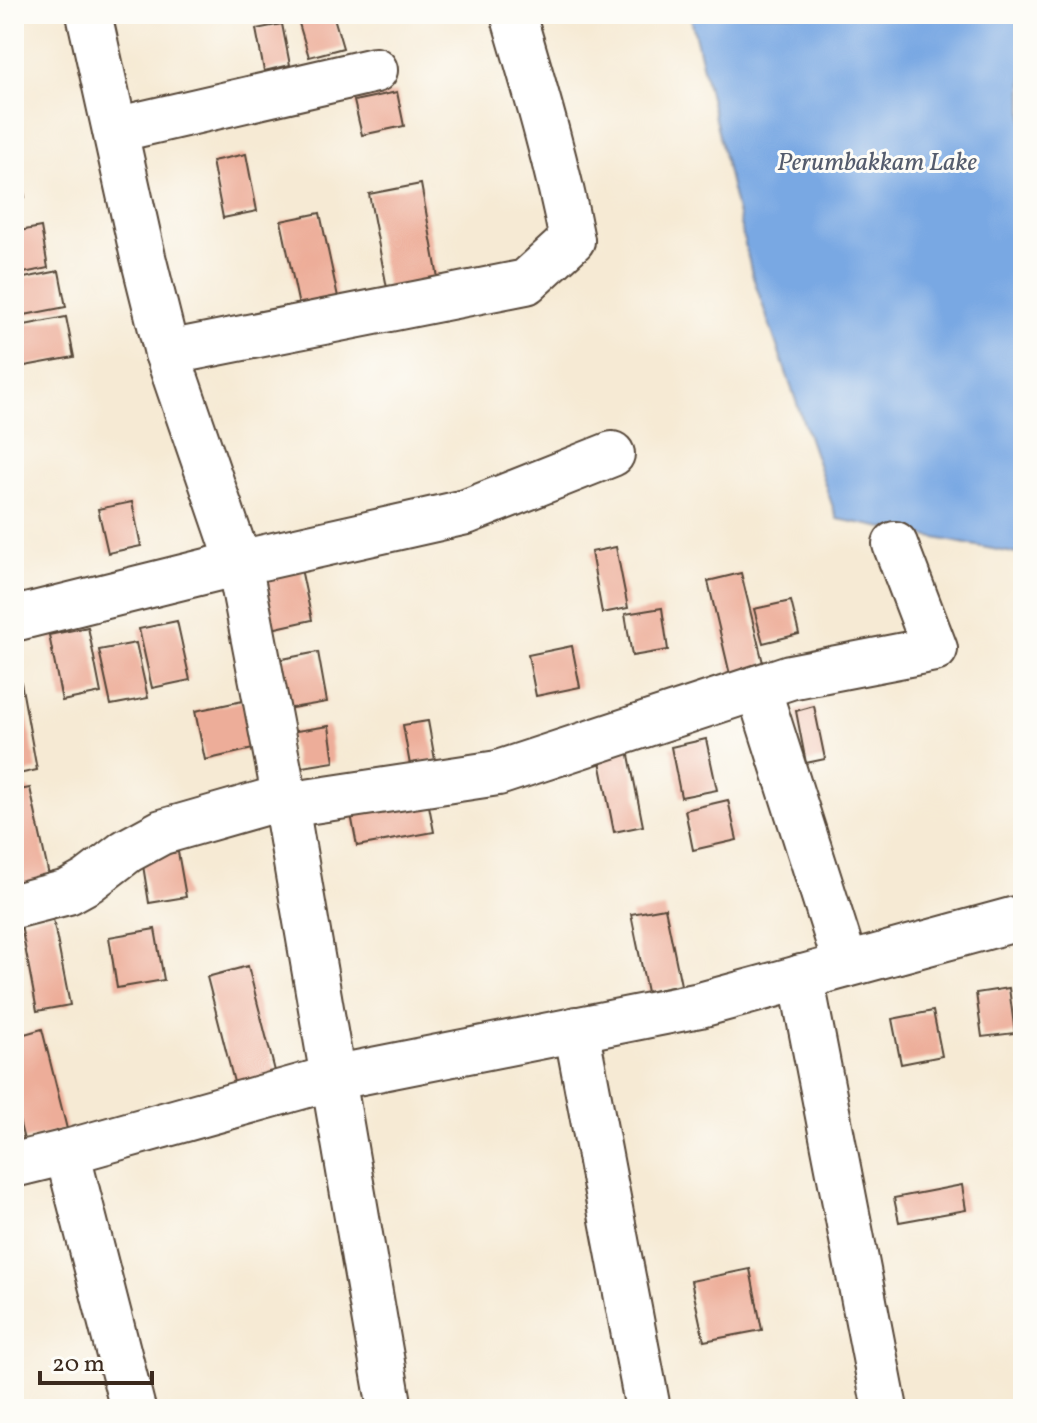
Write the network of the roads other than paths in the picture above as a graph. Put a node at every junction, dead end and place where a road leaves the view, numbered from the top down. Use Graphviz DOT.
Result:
graph roads {
  1 [pos="89,14"];
  2 [pos="513,14"];
  3 [pos="375,70"];
  4 [pos="115,130"];
  5 [pos="167,353"];
  6 [pos="612,454"];
  7 [pos="895,544"];
  8 [pos="239,563"];
  9 [pos="14,619"];
  10 [pos="758,688"];
  11 [pos="285,801"];
  12 [pos="14,906"];
  13 [pos="1023,917"];
  14 [pos="846,965"];
  15 [pos="801,977"];
  16 [pos="576,1029"];
  17 [pos="332,1078"];
  18 [pos="67,1152"];
  19 [pos="14,1165"];
  20 [pos="125,1407"];
  21 [pos="390,1409"];
  22 [pos="648,1409"];
  23 [pos="885,1409"];
  1 -- 4 [label="street"];
  2 -- 5 [label="street"];
  3 -- 4 [label="street"];
  4 -- 5 [label="street"];
  5 -- 8 [label="street"];
  6 -- 8 [label="street"];
  7 -- 10 [label="street"];
  8 -- 9 [label="street"];
  8 -- 11 [label="street"];
  10 -- 11 [label="street"];
  10 -- 14 [label="street"];
  11 -- 12 [label="street"];
  11 -- 17 [label="street"];
  13 -- 14 [label="street"];
  14 -- 15 [label="street"];
  15 -- 16 [label="street"];
  15 -- 23 [label="street"];
  16 -- 17 [label="street"];
  16 -- 22 [label="street"];
  17 -- 18 [label="street"];
  17 -- 21 [label="street"];
  18 -- 19 [label="street"];
  18 -- 20 [label="street"];
}
